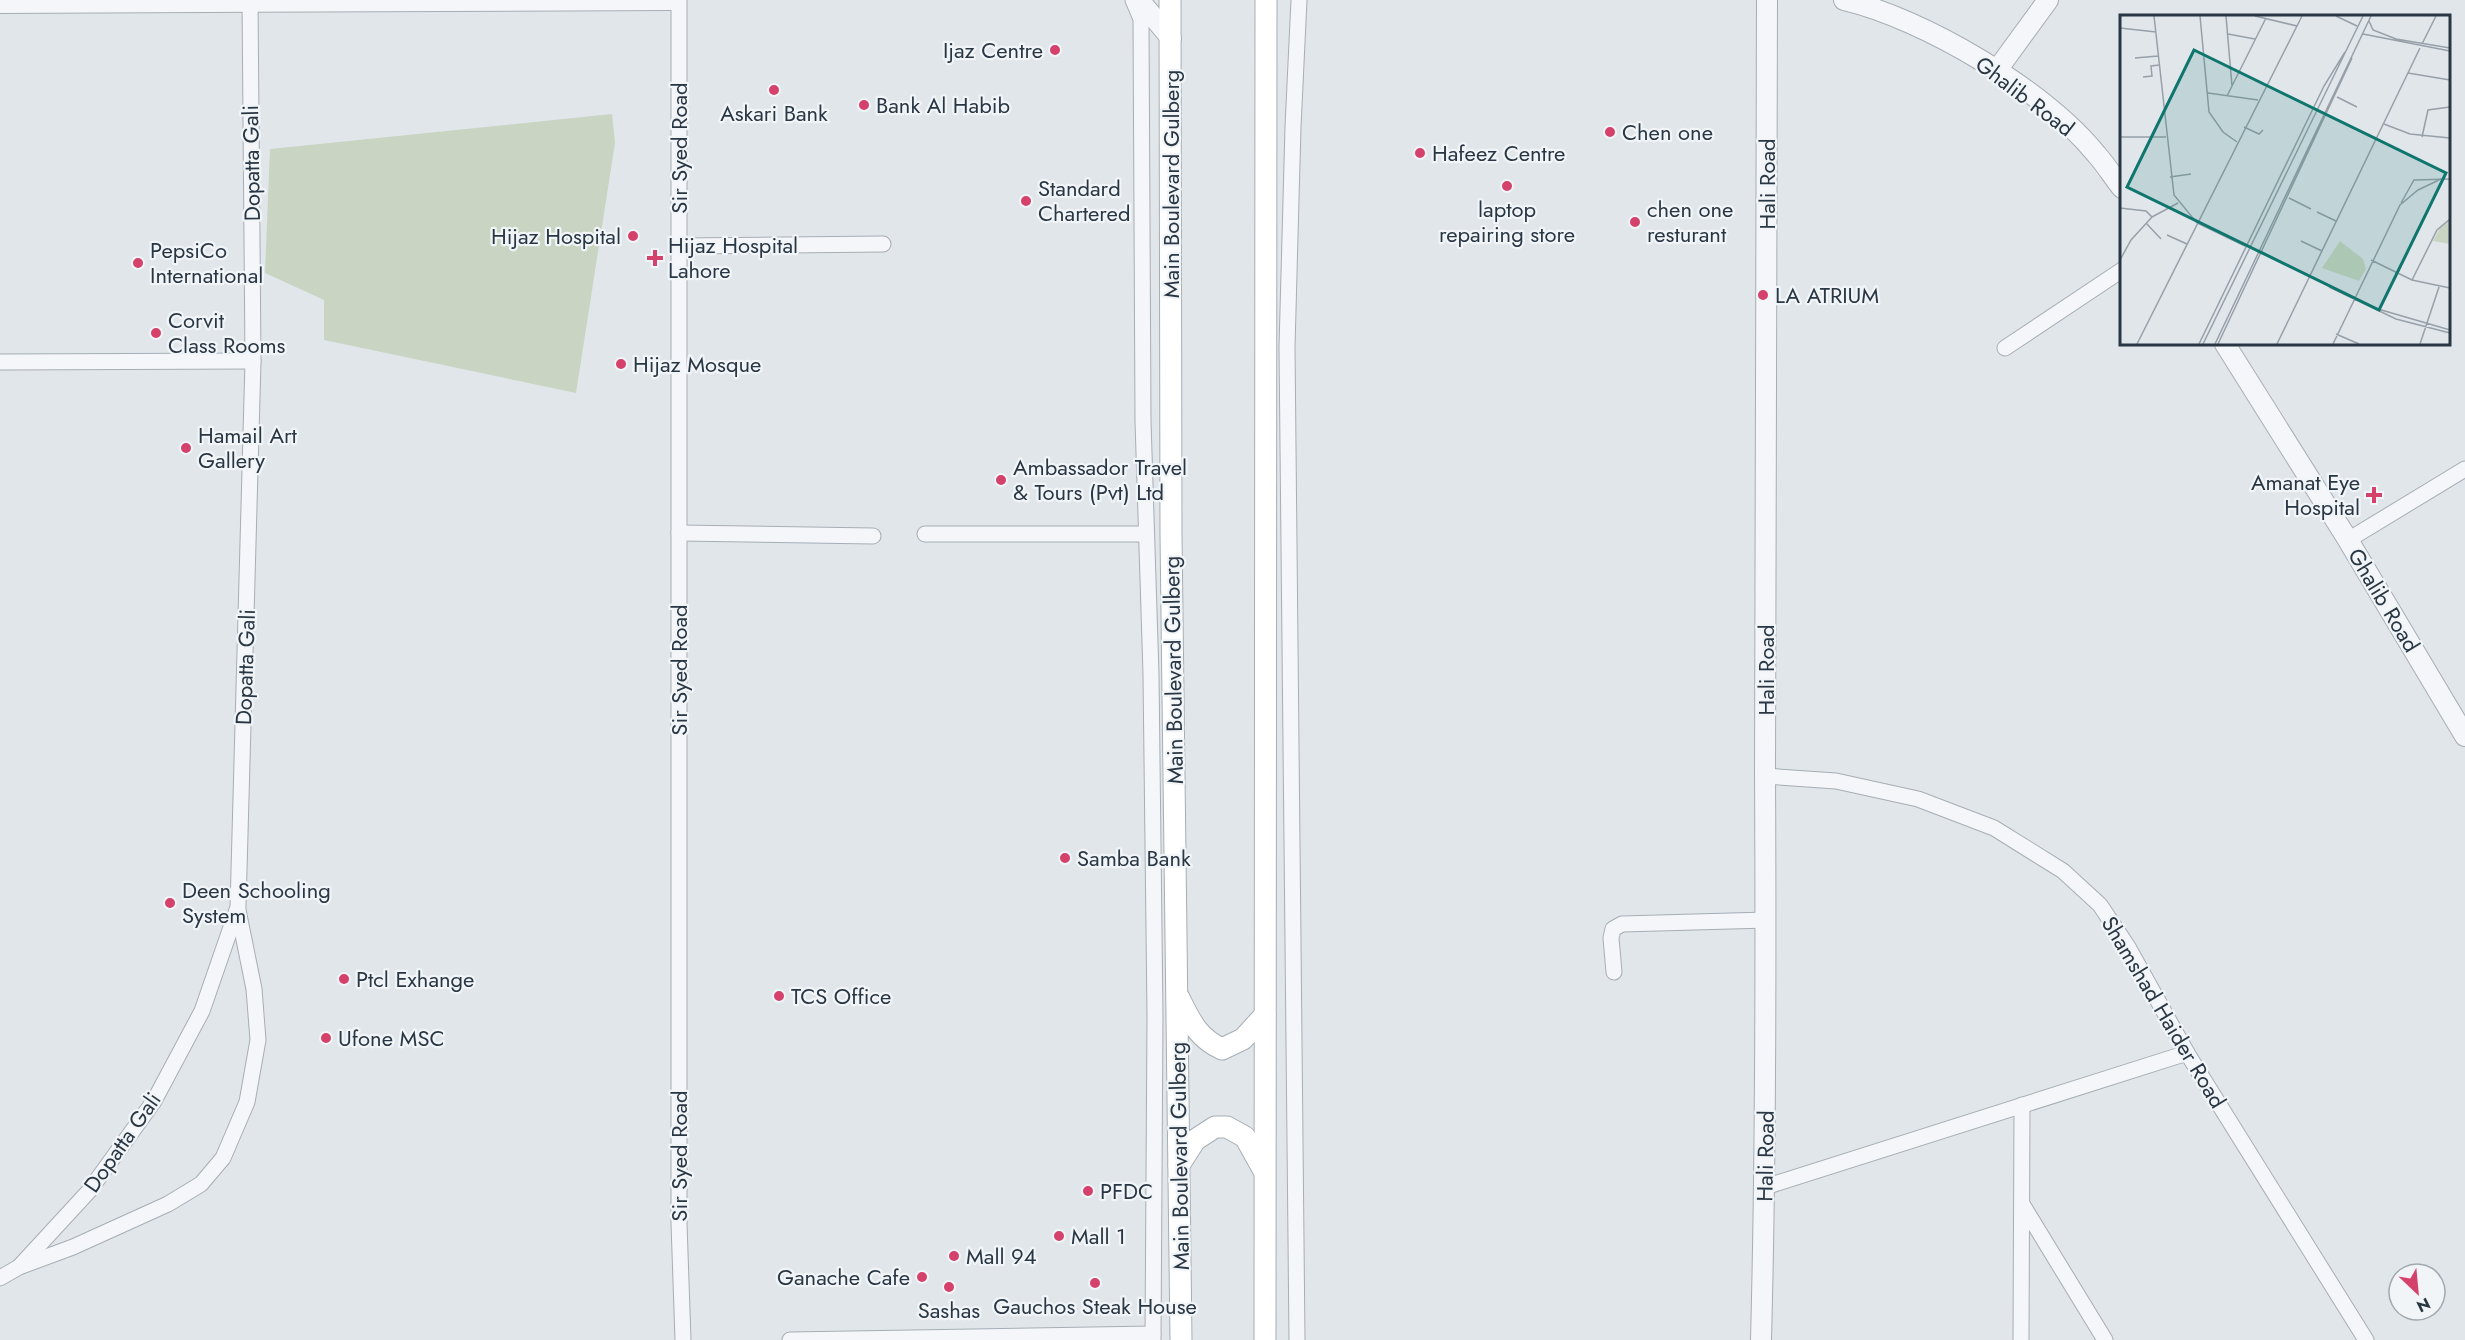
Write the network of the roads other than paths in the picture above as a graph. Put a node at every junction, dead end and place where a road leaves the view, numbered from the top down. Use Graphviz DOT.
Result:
graph roads {
  1 [pos="674,0"];
  2 [pos="679,0"];
  3 [pos="1133,0"];
  4 [pos="1140,0"];
  5 [pos="1170,0"];
  6 [pos="1266,0"];
  7 [pos="1299,0"];
  8 [pos="1767,0"];
  9 [pos="1844,0"];
  10 [pos="2049,0"];
  11 [pos="249,1"];
  12 [pos="8,2"];
  13 [pos="1171,38"];
  14 [pos="1997,70"];
  15 [pos="2120,187"];
  16 [pos="883,244"];
  17 [pos="680,246"];
  18 [pos="2120,271"];
  19 [pos="2226,345"];
  20 [pos="2005,348"];
  21 [pos="254,361"];
  22 [pos="0,362"];
  23 [pos="2465,469"];
  24 [pos="680,533"];
  25 [pos="925,534"];
  26 [pos="1146,534"];
  27 [pos="873,536"];
  28 [pos="2348,540"];
  29 [pos="2465,736"];
  30 [pos="1766,776"];
  31 [pos="238,907"];
  32 [pos="1767,920"];
  33 [pos="1614,972"];
  34 [pos="1177,994"];
  35 [pos="1265,1015"];
  36 [pos="2187,1053"];
  37 [pos="2022,1105"];
  38 [pos="1179,1165"];
  39 [pos="1265,1172"];
  40 [pos="1765,1187"];
  41 [pos="2022,1202"];
  42 [pos="19,1267"];
  43 [pos="0,1278"];
  44 [pos="1153,1337"];
  45 [pos="683,1340"];
  46 [pos="790,1340"];
  47 [pos="1181,1340"];
  48 [pos="1265,1340"];
  49 [pos="1297,1340"];
  50 [pos="1761,1340"];
  51 [pos="2021,1340"];
  52 [pos="2105,1340"];
  53 [pos="2366,1340"];
  1 -- 11 [label="street"];
  2 -- 17 [label="street, Sir Syed Road"];
  3 -- 26 [label="street"];
  4 -- 13 [label="street"];
  5 -- 13 [label="main road, Main Boulevard Gulberg"];
  6 -- 35 [label="main road"];
  7 -- 49 [label="street"];
  8 -- 30 [label="street, Hali Road"];
  9 -- 14 [label="street, Ghalib Road"];
  10 -- 14 [label="street"];
  11 -- 12 [label="street"];
  11 -- 21 [label="street, Dopatta Gali"];
  13 -- 34 [label="main road, Main Boulevard Gulberg"];
  14 -- 15 [label="street, Ghalib Road"];
  16 -- 17 [label="street"];
  17 -- 24 [label="street, Sir Syed Road"];
  18 -- 20 [label="street"];
  19 -- 28 [label="street, Ghalib Road"];
  21 -- 22 [label="street"];
  21 -- 31 [label="street, Dopatta Gali"];
  23 -- 28 [label="street"];
  24 -- 27 [label="street"];
  24 -- 45 [label="street, Sir Syed Road"];
  25 -- 26 [label="street"];
  26 -- 44 [label="street"];
  28 -- 29 [label="street, Ghalib Road"];
  30 -- 32 [label="street, Hali Road"];
  30 -- 36 [label="street, Shamshad Haider Road"];
  31 -- 42 [label="street, Dopatta Gali"];
  31 -- 42 [label="street"];
  32 -- 33 [label="street"];
  32 -- 40 [label="street, Hali Road"];
  34 -- 35 [label="main road"];
  34 -- 38 [label="main road, Main Boulevard Gulberg"];
  35 -- 39 [label="main road"];
  36 -- 37 [label="street"];
  36 -- 53 [label="street, Shamshad Haider Road"];
  37 -- 40 [label="street"];
  37 -- 41 [label="street"];
  38 -- 39 [label="main road"];
  38 -- 47 [label="main road, Main Boulevard Gulberg"];
  39 -- 48 [label="main road"];
  40 -- 50 [label="street, Hali Road"];
  41 -- 51 [label="street"];
  41 -- 52 [label="street"];
  42 -- 43 [label="street"];
  44 -- 46 [label="street"];
}
